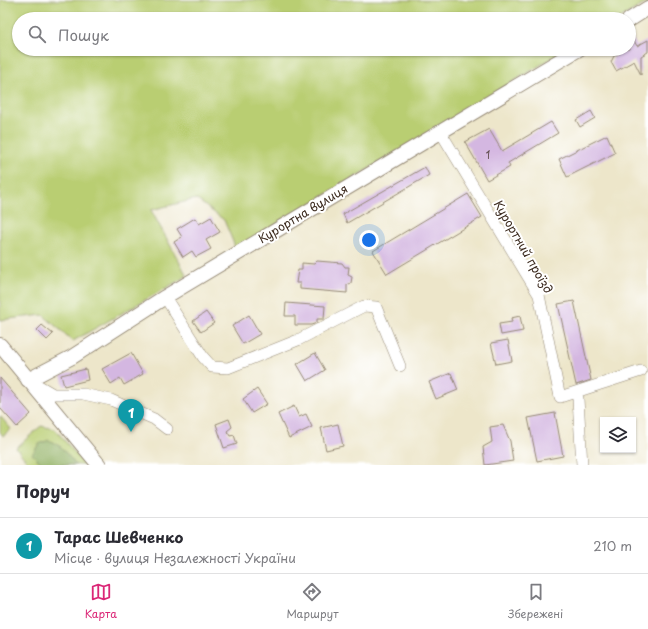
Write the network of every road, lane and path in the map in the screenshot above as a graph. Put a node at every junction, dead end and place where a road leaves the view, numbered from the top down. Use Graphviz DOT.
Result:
graph roads {
  1 [pos="648,8"];
  2 [pos="636,16"];
  3 [pos="567,56"];
  4 [pos="440,131"];
  5 [pos="165,297"];
  6 [pos="0,345"];
  7 [pos="400,366"];
  8 [pos="641,371"];
  9 [pos="28,380"];
  10 [pos="576,392"];
  11 [pos="167,429"];
  12 [pos="99,465"];
  13 [pos="582,465"];
  1 -- 2 [label="main road"];
  3 -- 4 [label="main road, Курортна вулиця"];
  4 -- 5 [label="main road, Курортна вулиця"];
  4 -- 10 [label="street, Курортний проїзд"];
  5 -- 7 [label="street"];
  5 -- 9 [label="main road, Курортна вулиця"];
  6 -- 9 [label="main road"];
  8 -- 10 [label="street, Курортний проїзд"];
  9 -- 11 [label="street"];
  9 -- 12 [label="main road"];
  10 -- 13 [label="street"];
}
